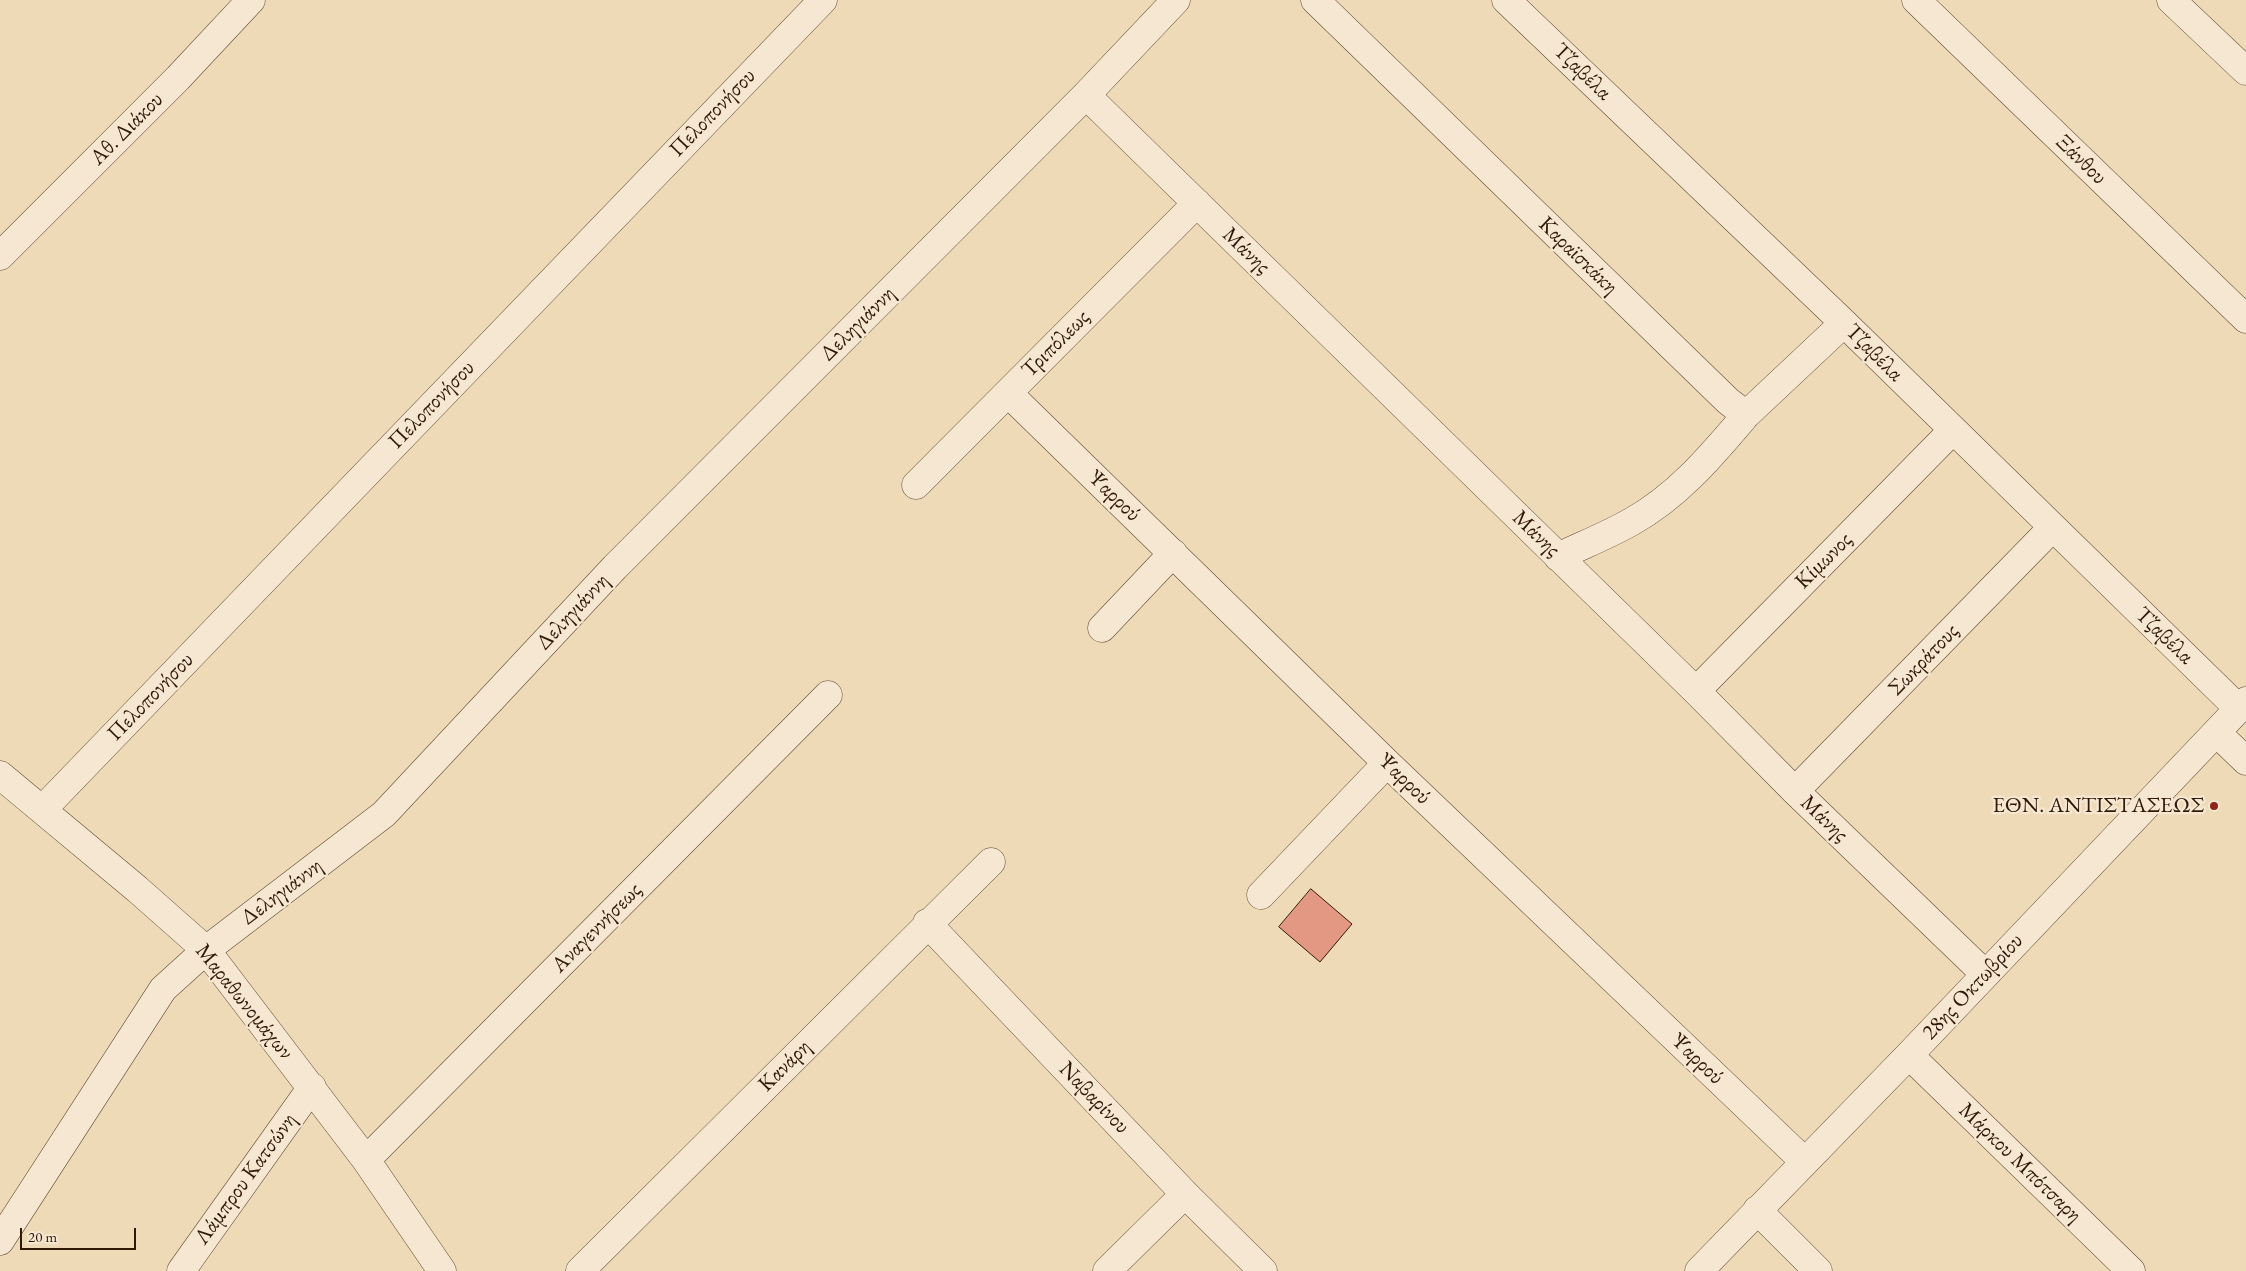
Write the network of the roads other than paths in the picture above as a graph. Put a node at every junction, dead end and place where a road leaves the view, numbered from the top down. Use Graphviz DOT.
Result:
graph roads {
  1 [pos="251,0"];
  2 [pos="823,0"];
  3 [pos="1176,0"];
  4 [pos="1316,0"];
  5 [pos="1506,0"];
  6 [pos="1916,0"];
  7 [pos="2171,0"];
  8 [pos="2246,71"];
  9 [pos="1086,95"];
  10 [pos="1197,203"];
  11 [pos="0,256"];
  12 [pos="2246,319"];
  13 [pos="1844,323"];
  14 [pos="1008,393"];
  15 [pos="1746,416"];
  16 [pos="1952,431"];
  17 [pos="916,486"];
  18 [pos="2052,528"];
  19 [pos="1173,553"];
  20 [pos="1558,557"];
  21 [pos="1102,628"];
  22 [pos="1696,691"];
  23 [pos="828,695"];
  24 [pos="2242,705"];
  25 [pos="2217,733"];
  26 [pos="2246,761"];
  27 [pos="1387,763"];
  28 [pos="0,775"];
  29 [pos="1795,791"];
  30 [pos="42,810"];
  31 [pos="990,862"];
  32 [pos="1262,895"];
  33 [pos="927,923"];
  34 [pos="206,950"];
  35 [pos="1985,974"];
  36 [pos="1909,1055"];
  37 [pos="312,1087"];
  38 [pos="366,1160"];
  39 [pos="1804,1161"];
  40 [pos="1184,1194"];
  41 [pos="1757,1210"];
  42 [pos="0,1241"];
  43 [pos="428,1264"];
  44 [pos="181,1271"];
  45 [pos="580,1271"];
  46 [pos="1107,1271"];
  47 [pos="1263,1271"];
  48 [pos="1699,1271"];
  49 [pos="1818,1271"];
  50 [pos="2131,1271"];
  1 -- 11 [label="street, Αθ. Διάκου"];
  2 -- 30 [label="street, Πελοπονήσου"];
  3 -- 9 [label="street, Δεληγιάννη"];
  4 -- 15 [label="street, Καραϊσκάκη"];
  5 -- 13 [label="street, Τζαβέλα"];
  6 -- 12 [label="street, Ξάνθου"];
  7 -- 8 [label="street"];
  9 -- 10 [label="street, Μάνης"];
  9 -- 34 [label="street, Δεληγιάννη"];
  10 -- 14 [label="street, Τριπόλεως"];
  10 -- 20 [label="street, Μάνης"];
  13 -- 15 [label="street"];
  13 -- 16 [label="street, Τζαβέλα"];
  14 -- 17 [label="street, Τριπόλεως"];
  14 -- 19 [label="street, Ψαρρού"];
  15 -- 20 [label="street"];
  16 -- 18 [label="street, Τζαβέλα"];
  16 -- 22 [label="street, Κίμωνος"];
  18 -- 24 [label="street, Τζαβέλα"];
  18 -- 29 [label="street, Σωκράτους"];
  19 -- 21 [label="street"];
  19 -- 27 [label="street, Ψαρρού"];
  20 -- 22 [label="street, Μάνης"];
  22 -- 29 [label="street, Μάνης"];
  23 -- 38 [label="street, Αναγεννήσεως"];
  24 -- 25 [label="street, 28ης Οκτωβρίου"];
  25 -- 26 [label="street"];
  25 -- 35 [label="street, 28ης Οκτωβρίου"];
  27 -- 32 [label="street"];
  27 -- 39 [label="street, Ψαρρού"];
  28 -- 30 [label="street, Μαραθωνομάχων"];
  29 -- 35 [label="street, Μάνης"];
  30 -- 34 [label="street, Μαραθωνομάχων"];
  31 -- 33 [label="street, Κανάρη"];
  33 -- 40 [label="street, Ναβαρίνου"];
  33 -- 45 [label="street, Κανάρη"];
  34 -- 37 [label="street, Μαραθωνομάχων"];
  34 -- 42 [label="street, Δεληγιάννη"];
  35 -- 36 [label="street, 28ης Οκτωβρίου"];
  36 -- 39 [label="street, 28ης Οκτωβρίου"];
  36 -- 50 [label="street, Μάρκου Μπότσαρη"];
  37 -- 38 [label="street, Μαραθωνομάχων"];
  37 -- 44 [label="street, Λάμπρου Κατσώνη"];
  38 -- 43 [label="street, Μαραθωνομάχων"];
  39 -- 41 [label="street, 28ης Οκτωβρίου"];
  40 -- 46 [label="street"];
  40 -- 47 [label="street, Ναβαρίνου"];
  41 -- 48 [label="street, 28ης Οκτωβρίου"];
  41 -- 49 [label="street"];
}
